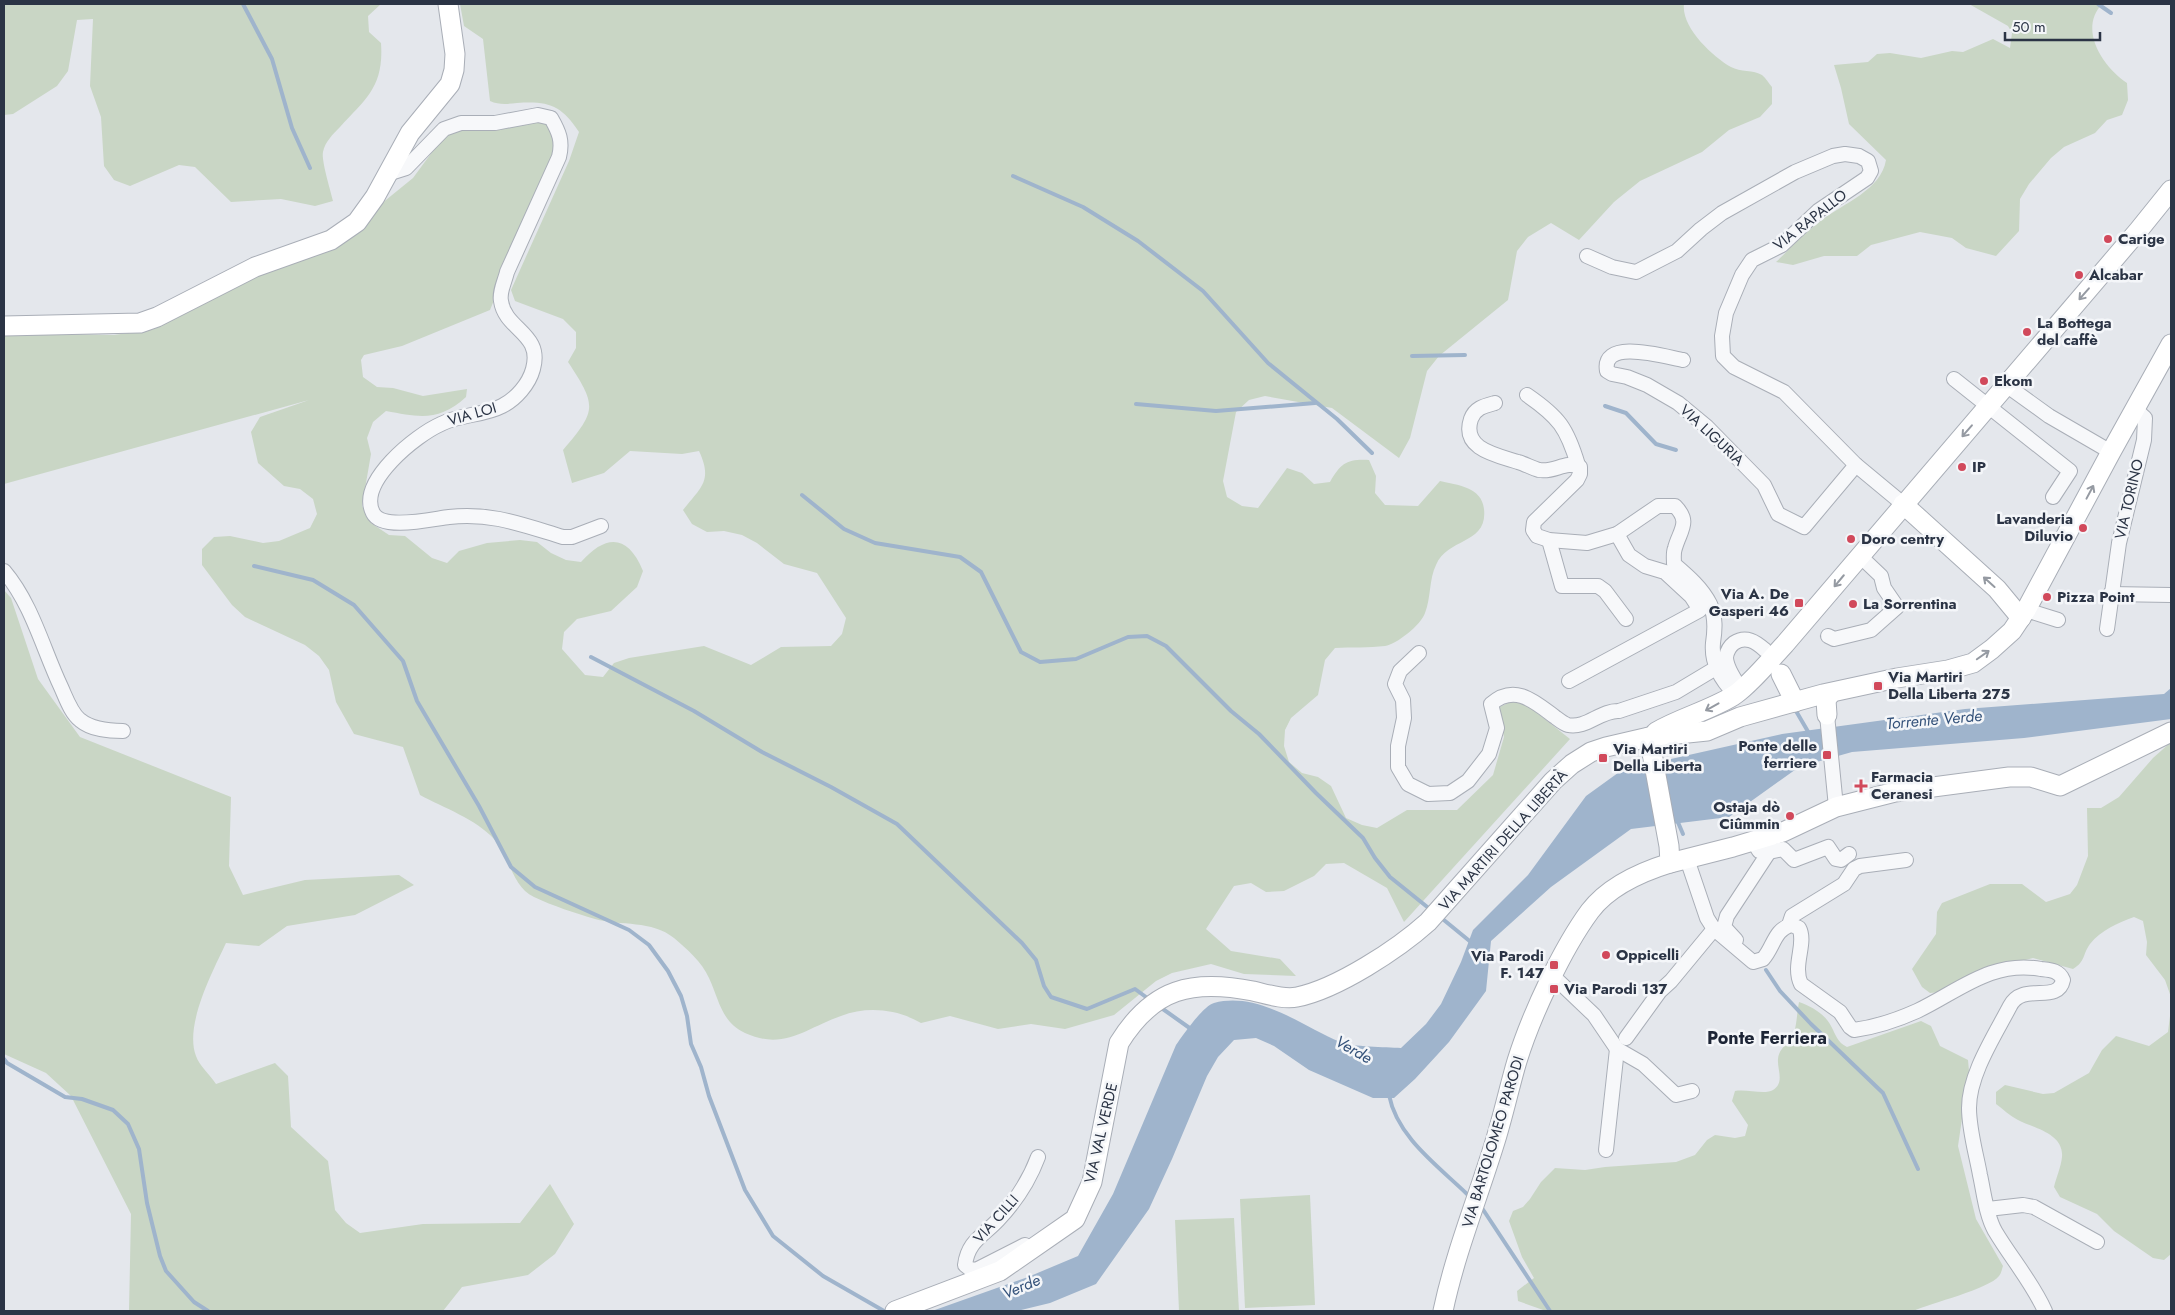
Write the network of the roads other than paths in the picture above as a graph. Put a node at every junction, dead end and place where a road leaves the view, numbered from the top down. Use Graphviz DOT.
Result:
graph roads {
  1 [pos="448,4"];
  2 [pos="387,174"];
  3 [pos="2171,190"];
  4 [pos="1587,256"];
  5 [pos="4,326"];
  6 [pos="2171,344"];
  7 [pos="1683,360"];
  8 [pos="1954,380"];
  9 [pos="2006,385"];
  10 [pos="1527,395"];
  11 [pos="1495,403"];
  12 [pos="1988,407"];
  13 [pos="2135,409"];
  14 [pos="2111,452"];
  15 [pos="1856,464"];
  16 [pos="1578,466"];
  17 [pos="2053,497"];
  18 [pos="1903,504"];
  19 [pos="601,526"];
  20 [pos="1617,534"];
  21 [pos="1549,540"];
  22 [pos="1860,556"];
  23 [pos="4,571"];
  24 [pos="2110,594"];
  25 [pos="2171,595"];
  26 [pos="2024,614"];
  27 [pos="1626,619"];
  28 [pos="2058,620"];
  29 [pos="2107,629"];
  30 [pos="1828,636"];
  31 [pos="1765,650"];
  32 [pos="1419,653"];
  33 [pos="1716,668"];
  34 [pos="1782,674"];
  35 [pos="1569,681"];
  36 [pos="1738,692"];
  37 [pos="1818,703"];
  38 [pos="123,731"];
  39 [pos="2171,732"];
  40 [pos="1650,743"];
  41 [pos="1836,807"];
  42 [pos="1753,841"];
  43 [pos="1769,852"];
  44 [pos="1849,854"];
  45 [pos="1675,856"];
  46 [pos="1906,860"];
  47 [pos="1789,925"];
  48 [pos="1714,929"];
  49 [pos="1741,952"];
  50 [pos="1553,976"];
  51 [pos="1626,1038"];
  52 [pos="1617,1049"];
  53 [pos="1117,1052"];
  54 [pos="1692,1091"];
  55 [pos="1606,1150"];
  56 [pos="1038,1157"];
  57 [pos="1988,1209"];
  58 [pos="1062,1228"];
  59 [pos="2097,1242"];
  60 [pos="895,1311"];
  61 [pos="1443,1311"];
  62 [pos="2046,1311"];
  1 -- 2 [label="main road"];
  2 -- 5 [label="main road"];
  2 -- 19 [label="street, VIA LOI"];
  3 -- 9 [label="main road, one-way"];
  4 -- 15 [label="street, VIA RAPALLO"];
  6 -- 13 [label="main road, VIA MARTIRI DELLA LIBERTÀ"];
  7 -- 15 [label="street, VIA LIGURIA"];
  8 -- 12 [label="street"];
  9 -- 12 [label="main road"];
  9 -- 14 [label="street"];
  10 -- 16 [label="street"];
  11 -- 16 [label="street"];
  12 -- 17 [label="street"];
  12 -- 18 [label="main road, one-way"];
  13 -- 14 [label="main road, VIA MARTIRI DELLA LIBERTÀ"];
  13 -- 24 [label="street, VIA TORINO"];
  26 -- 14 [label="main road, VIA MARTIRI DELLA LIBERTÀ, one-way"];
  15 -- 18 [label="street, VIA RAPALLO"];
  16 -- 21 [label="street"];
  18 -- 22 [label="main road"];
  26 -- 18 [label="main road, one-way"];
  20 -- 21 [label="street"];
  20 -- 33 [label="street"];
  20 -- 35 [label="street"];
  21 -- 27 [label="street"];
  22 -- 30 [label="street"];
  22 -- 36 [label="main road, one-way"];
  23 -- 38 [label="street"];
  24 -- 25 [label="street"];
  24 -- 29 [label="street, VIA TORINO"];
  26 -- 28 [label="street"];
  37 -- 26 [label="main road, VIA MARTIRI DELLA LIBERTÀ, one-way"];
  31 -- 36 [label="street"];
  32 -- 33 [label="street"];
  33 -- 36 [label="street"];
  34 -- 37 [label="main road"];
  36 -- 40 [label="main road, one-way"];
  37 -- 40 [label="main road, VIA MARTIRI DELLA LIBERTÀ"];
  37 -- 41 [label="street"];
  39 -- 41 [label="main road, VIA BARTOLOMEO PARODI"];
  40 -- 45 [label="main road"];
  40 -- 53 [label="main road, VIA MARTIRI DELLA LIBERTÀ"];
  41 -- 42 [label="main road, VIA BARTOLOMEO PARODI"];
  42 -- 43 [label="street"];
  42 -- 45 [label="main road, VIA BARTOLOMEO PARODI"];
  43 -- 44 [label="street"];
  43 -- 49 [label="street"];
  45 -- 48 [label="street"];
  45 -- 50 [label="main road, VIA BARTOLOMEO PARODI"];
  46 -- 47 [label="street"];
  47 -- 49 [label="street"];
  47 -- 57 [label="street"];
  48 -- 49 [label="street"];
  48 -- 51 [label="street"];
  50 -- 52 [label="street"];
  50 -- 61 [label="main road, VIA BARTOLOMEO PARODI"];
  52 -- 54 [label="street"];
  52 -- 55 [label="street"];
  53 -- 58 [label="main road, VIA VAL VERDE"];
  56 -- 58 [label="street, VIA CILLI"];
  57 -- 59 [label="street"];
  57 -- 62 [label="street"];
  58 -- 60 [label="main road, VIA VAL VERDE"];
}
